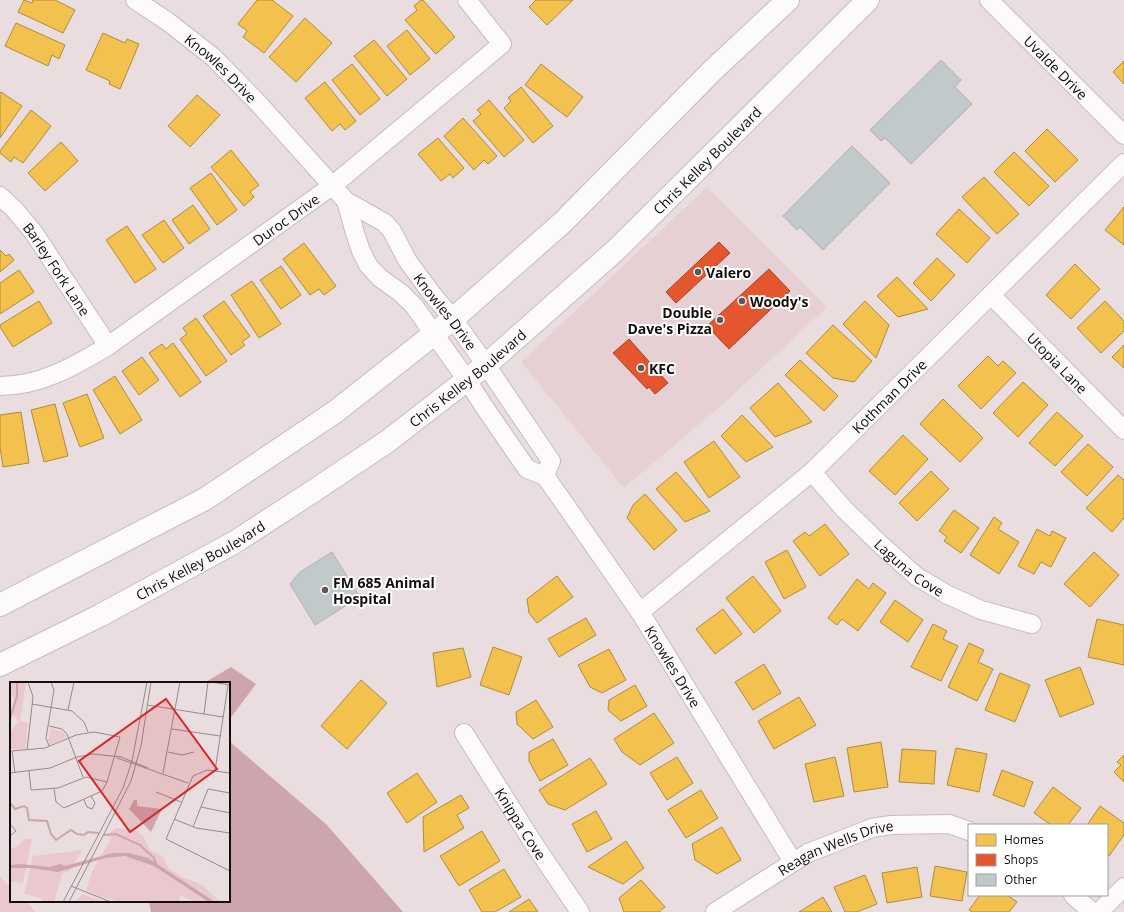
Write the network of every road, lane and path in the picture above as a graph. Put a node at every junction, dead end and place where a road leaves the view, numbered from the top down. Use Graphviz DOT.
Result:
graph roads {
  1 [pos="135,0"];
  2 [pos="467,0"];
  3 [pos="788,0"];
  4 [pos="868,0"];
  5 [pos="989,0"];
  6 [pos="1124,135"];
  7 [pos="1124,163"];
  8 [pos="332,186"];
  9 [pos="0,196"];
  10 [pos="346,201"];
  11 [pos="990,295"];
  12 [pos="453,319"];
  13 [pos="434,333"];
  14 [pos="108,346"];
  15 [pos="486,365"];
  16 [pos="467,380"];
  17 [pos="0,386"];
  18 [pos="1124,430"];
  19 [pos="812,472"];
  20 [pos="545,476"];
  21 [pos="0,605"];
  22 [pos="640,612"];
  23 [pos="1032,624"];
  24 [pos="0,665"];
  25 [pos="464,732"];
  26 [pos="968,831"];
  27 [pos="793,862"];
  28 [pos="1124,887"];
  29 [pos="1074,896"];
  30 [pos="580,912"];
  31 [pos="715,912"];
  32 [pos="1092,912"];
  33 [pos="1099,912"];
  1 -- 8 [label="street, Knowles Drive"];
  2 -- 8 [label="street, Duroc Drive"];
  3 -- 12 [label="main road"];
  4 -- 15 [label="main road, Chris Kelley Boulevard"];
  5 -- 6 [label="street, Uvalde Drive"];
  7 -- 11 [label="street, Kothman Drive"];
  8 -- 10 [label="street, Knowles Drive"];
  8 -- 14 [label="street, Duroc Drive"];
  9 -- 14 [label="street, Barley Fork Lane"];
  10 -- 12 [label="street, Knowles Drive"];
  10 -- 13 [label="street, Knowles Drive"];
  11 -- 18 [label="street, Utopia Lane"];
  11 -- 19 [label="street, Kothman Drive"];
  12 -- 13 [label="main road"];
  12 -- 15 [label="street, Knowles Drive"];
  13 -- 16 [label="street, Knowles Drive"];
  13 -- 21 [label="main road"];
  14 -- 17 [label="street, Duroc Drive"];
  15 -- 16 [label="main road, Chris Kelley Boulevard"];
  15 -- 20 [label="street, Knowles Drive"];
  16 -- 20 [label="street, Knowles Drive"];
  16 -- 24 [label="main road, Chris Kelley Boulevard"];
  19 -- 22 [label="street, Kothman Drive"];
  19 -- 23 [label="street, Laguna Cove"];
  20 -- 22 [label="street, Knowles Drive"];
  22 -- 27 [label="street, Knowles Drive"];
  25 -- 30 [label="street, Knippa Cove"];
  26 -- 27 [label="street, Reagan Wells Drive"];
  27 -- 31 [label="street, Reagan Wells Drive"];
  28 -- 33 [label="street"];
  29 -- 32 [label="street"];
}
